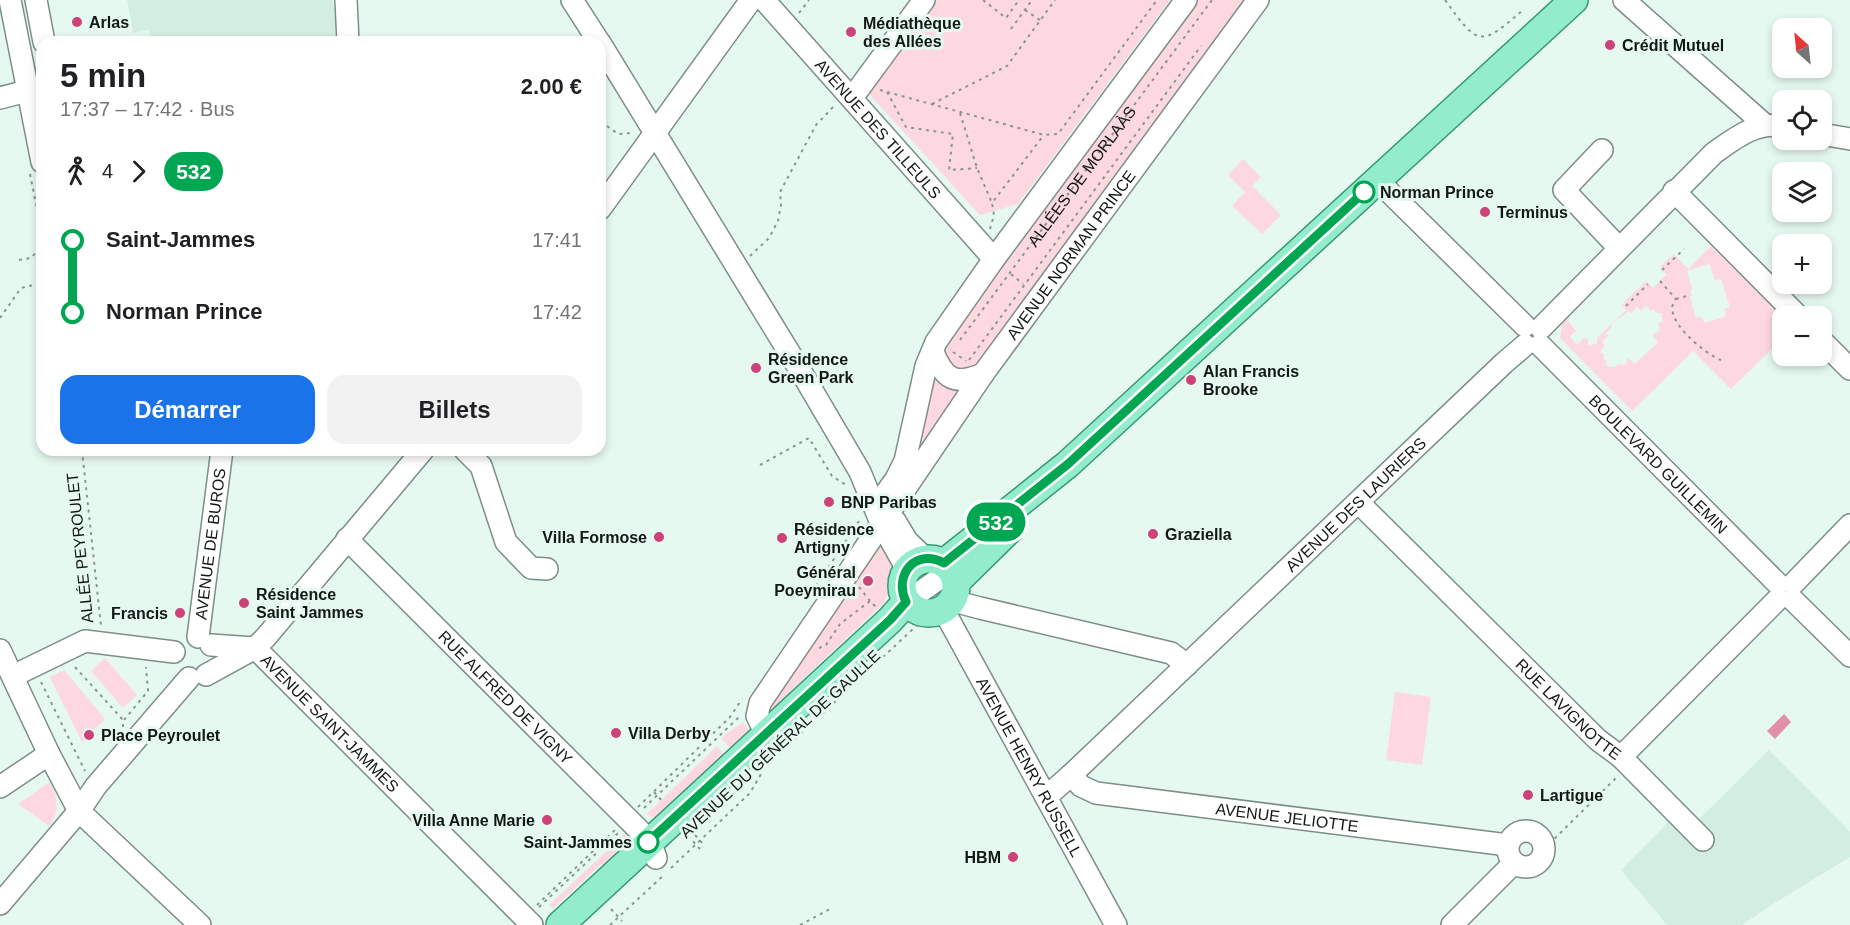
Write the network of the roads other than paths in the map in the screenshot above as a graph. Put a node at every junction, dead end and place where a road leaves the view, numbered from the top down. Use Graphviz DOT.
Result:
graph roads {
  1 [pos="36,0"];
  2 [pos="346,0"];
  3 [pos="572,0"];
  4 [pos="751,0"];
  5 [pos="764,0"];
  6 [pos="924,0"];
  7 [pos="1186,0"];
  8 [pos="1258,0"];
  9 [pos="1574,0"];
  10 [pos="1624,0"];
  11 [pos="15,1"];
  12 [pos="43,36"];
  13 [pos="348,36"];
  14 [pos="595,36"];
  15 [pos="606,53"];
  16 [pos="27,91"];
  17 [pos="854,92"];
  18 [pos="0,98"];
  19 [pos="1772,125"];
  20 [pos="1772,126"];
  21 [pos="656,132"];
  22 [pos="36,134"];
  23 [pos="1832,136"];
  24 [pos="1850,139"];
  25 [pos="1602,150"];
  26 [pos="1377,180"];
  27 [pos="1674,191"];
  28 [pos="606,201"];
  29 [pos="1619,248"];
  30 [pos="994,259"];
  31 [pos="1788,306"];
  32 [pos="1533,336"];
  33 [pos="1832,350"];
  34 [pos="933,352"];
  35 [pos="975,369"];
  36 [pos="1850,369"];
  37 [pos="221,456"];
  38 [pos="418,456"];
  39 [pos="471,456"];
  40 [pos="1359,503"];
  41 [pos="882,511"];
  42 [pos="1850,525"];
  43 [pos="347,539"];
  44 [pos="547,569"];
  45 [pos="934,588"];
  46 [pos="1785,592"];
  47 [pos="205,641"];
  48 [pos="255,648"];
  49 [pos="0,650"];
  50 [pos="174,652"];
  51 [pos="1850,656"];
  52 [pos="1187,665"];
  53 [pos="13,676"];
  54 [pos="197,676"];
  55 [pos="766,734"];
  56 [pos="49,754"];
  57 [pos="1621,757"];
  58 [pos="1071,775"];
  59 [pos="0,787"];
  60 [pos="1046,797"];
  61 [pos="79,811"];
  62 [pos="1703,840"];
  63 [pos="653,850"];
  64 [pos="1511,854"];
  65 [pos="0,904"];
  66 [pos="526,914"];
  67 [pos="200,925"];
  68 [pos="560,925"];
  69 [pos="585,925"];
  70 [pos="1116,925"];
  71 [pos="1452,925"];
  1 -- 12 [label="street"];
  2 -- 13 [label="street"];
  3 -- 14 [label="street, AVENUE HENRY RUSSELL"];
  4 -- 21 [label="street"];
  5 -- 17 [label="street, AVENUE DES TILLEULS"];
  6 -- 17 [label="street"];
  7 -- 30 [label="street, ALLÉES DE MORLAÀS"];
  8 -- 35 [label="street, AVENUE NORMAN PRINCE"];
  9 -- 26 [label="main road"];
  10 -- 19 [label="street"];
  11 -- 16 [label="street"];
  15 -- 21 [label="street, AVENUE HENRY RUSSELL"];
  16 -- 18 [label="street"];
  16 -- 22 [label="street"];
  17 -- 30 [label="street, AVENUE DES TILLEULS"];
  20 -- 27 [label="street, AVENUE DES LAURIERS"];
  21 -- 28 [label="street"];
  21 -- 41 [label="street, AVENUE HENRY RUSSELL"];
  23 -- 24 [label="street"];
  25 -- 29 [label="street"];
  26 -- 32 [label="street, BOULEVARD GUILLEMIN"];
  26 -- 45 [label="main road"];
  27 -- 29 [label="street, AVENUE DES LAURIERS"];
  27 -- 31 [label="street"];
  29 -- 32 [label="street, AVENUE DES LAURIERS"];
  30 -- 34 [label="street, ALLÉES DE MORLAÀS"];
  32 -- 40 [label="street, AVENUE DES LAURIERS"];
  32 -- 46 [label="street, BOULEVARD GUILLEMIN"];
  33 -- 36 [label="street"];
  34 -- 35 [label="street"];
  34 -- 41 [label="street, ALLÉES DE MORLAÀS"];
  35 -- 41 [label="street, AVENUE NORMAN PRINCE"];
  37 -- 47 [label="street, AVENUE DE BUROS"];
  38 -- 43 [label="street"];
  39 -- 44 [label="street"];
  40 -- 52 [label="street, AVENUE DES LAURIERS"];
  40 -- 57 [label="street, RUE LAVIGNOTTE"];
  41 -- 45 [label="street, AVENUE HENRY RUSSELL"];
  41 -- 55 [label="street, ALLÉES DE MORLAÀS"];
  42 -- 46 [label="street, RUE LAVIGNOTTE"];
  43 -- 48 [label="street"];
  43 -- 63 [label="street, RUE ALFRED DE VIGNY"];
  45 -- 52 [label="street"];
  45 -- 55 [label="main road, AVENUE DU GÉNÉRAL DE GAULLE"];
  45 -- 60 [label="street, AVENUE HENRY RUSSELL"];
  45 -- 63 [label="main road, AVENUE DU GÉNÉRAL DE GAULLE"];
  46 -- 51 [label="street, BOULEVARD GUILLEMIN"];
  46 -- 57 [label="street, RUE LAVIGNOTTE"];
  47 -- 48 [label="street"];
  47 -- 50 [label="street"];
  47 -- 54 [label="street, AVENUE DE BUROS"];
  48 -- 54 [label="street"];
  48 -- 66 [label="street, AVENUE SAINT-JAMMES"];
  49 -- 53 [label="street"];
  50 -- 53 [label="street"];
  50 -- 54 [label="street"];
  52 -- 58 [label="street, AVENUE DES LAURIERS"];
  53 -- 56 [label="street"];
  54 -- 61 [label="street"];
  55 -- 63 [label="main road, AVENUE DU GÉNÉRAL DE GAULLE"];
  56 -- 59 [label="street"];
  56 -- 61 [label="street"];
  57 -- 62 [label="street"];
  58 -- 60 [label="street, AVENUE DES LAURIERS"];
  58 -- 64 [label="street, AVENUE JELIOTTE"];
  60 -- 70 [label="street, AVENUE HENRY RUSSELL"];
  61 -- 65 [label="street"];
  61 -- 67 [label="street"];
  63 -- 68 [label="main road, AVENUE DU GÉNÉRAL DE GAULLE"];
  63 -- 69 [label="main road, AVENUE DU GÉNÉRAL DE GAULLE"];
  64 -- 64 [label="street"];
  64 -- 71 [label="street"];
}
